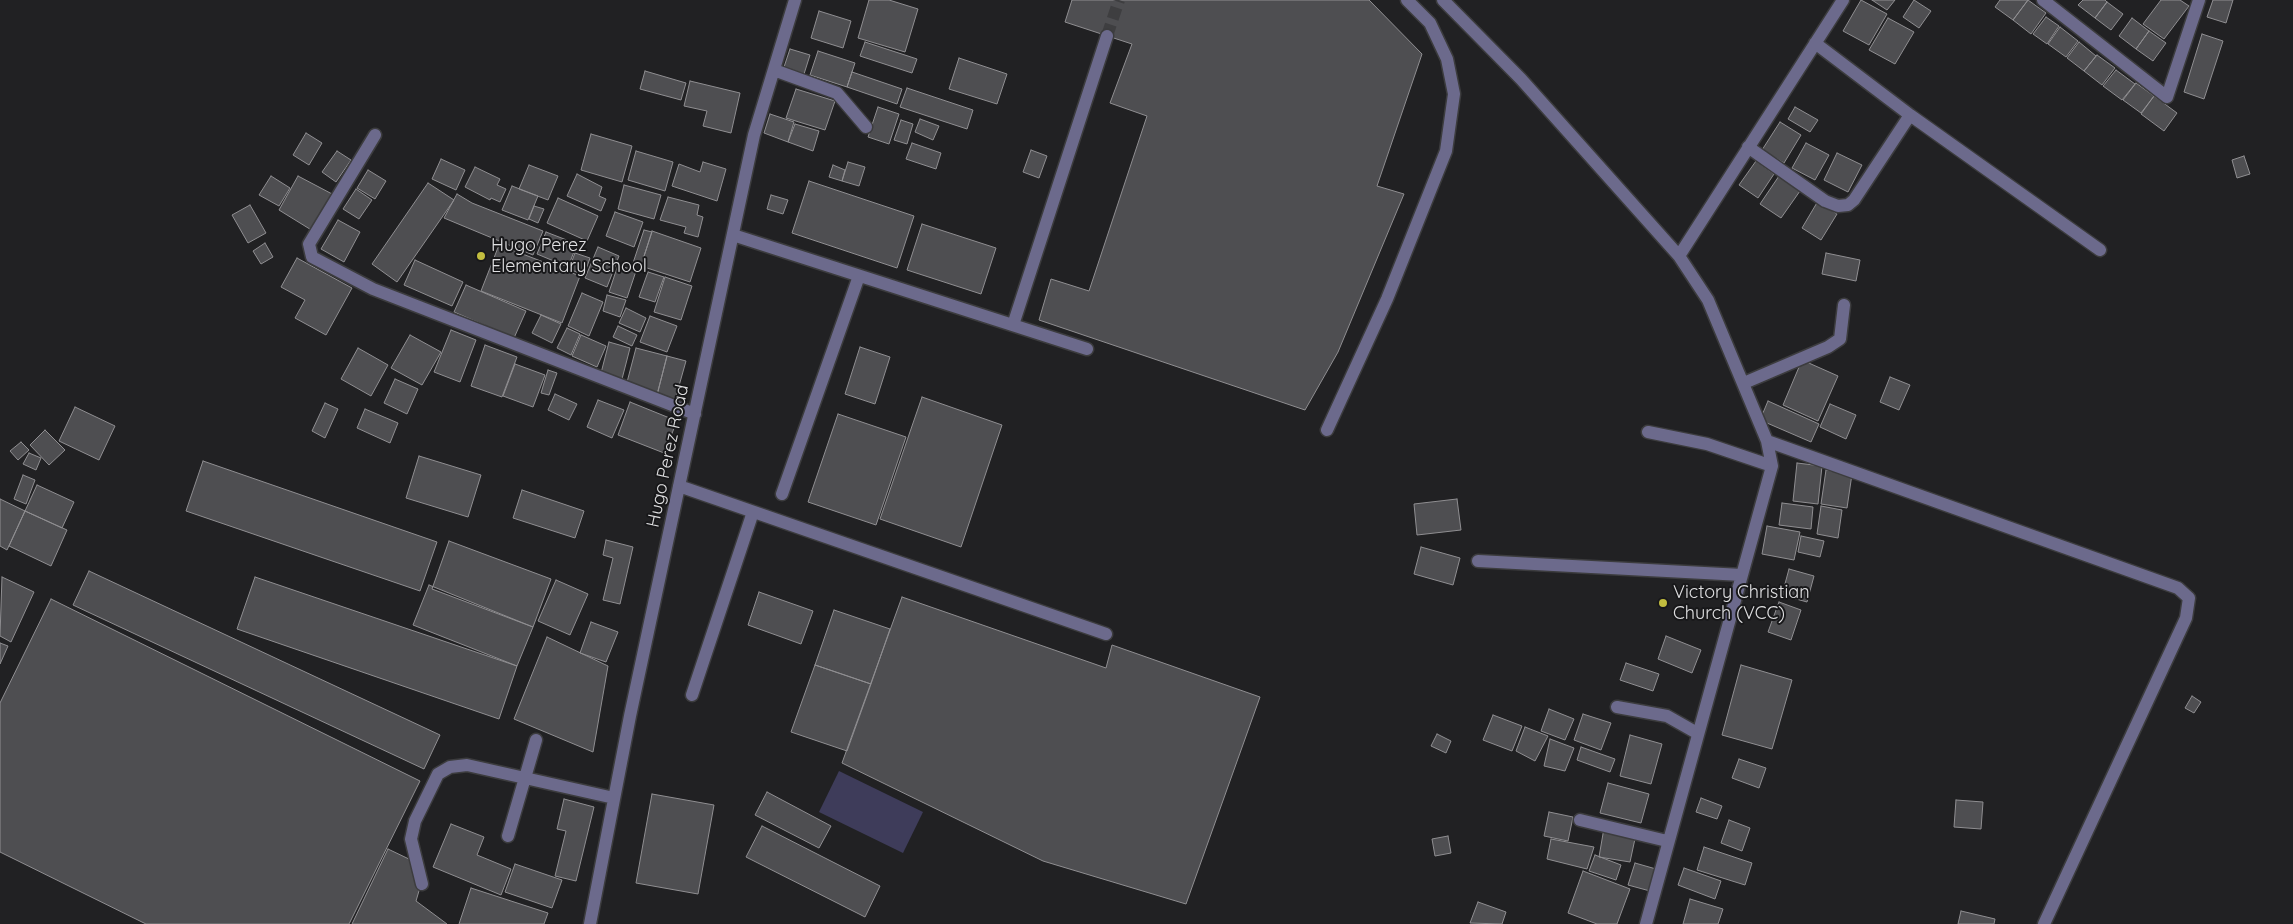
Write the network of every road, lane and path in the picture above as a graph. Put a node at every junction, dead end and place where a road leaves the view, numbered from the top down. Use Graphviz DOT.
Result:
graph roads {
  1 [pos="795,0"];
  2 [pos="1407,0"];
  3 [pos="1442,0"];
  4 [pos="1843,0"];
  5 [pos="2043,0"];
  6 [pos="2199,0"];
  7 [pos="1107,36"];
  8 [pos="1815,43"];
  9 [pos="774,70"];
  10 [pos="1910,115"];
  11 [pos="866,127"];
  12 [pos="375,135"];
  13 [pos="1748,148"];
  14 [pos="732,235"];
  15 [pos="2100,250"];
  16 [pos="1679,256"];
  17 [pos="859,276"];
  18 [pos="1844,305"];
  19 [pos="1013,325"];
  20 [pos="1087,349"];
  21 [pos="1744,383"];
  22 [pos="695,414"];
  23 [pos="1327,430"];
  24 [pos="1648,432"];
  25 [pos="1767,441"];
  26 [pos="1772,466"];
  27 [pos="679,486"];
  28 [pos="782,494"];
  29 [pos="753,512"];
  30 [pos="1478,561"];
  31 [pos="1742,575"];
  32 [pos="1106,634"];
  33 [pos="692,695"];
  34 [pos="1617,707"];
  35 [pos="1698,733"];
  36 [pos="536,740"];
  37 [pos="525,778"];
  38 [pos="614,798"];
  39 [pos="1580,820"];
  40 [pos="508,836"];
  41 [pos="1667,841"];
  42 [pos="422,884"];
  43 [pos="590,924"];
  44 [pos="1646,924"];
  45 [pos="2044,924"];
  1 -- 9 [label="street, Hugo Perez Road"];
  2 -- 23 [label="street"];
  3 -- 16 [label="street"];
  4 -- 8 [label="street"];
  5 -- 6 [label="street"];
  7 -- 19 [label="street"];
  8 -- 10 [label="street"];
  8 -- 13 [label="street"];
  9 -- 11 [label="street"];
  9 -- 14 [label="street, Hugo Perez Road"];
  10 -- 13 [label="street"];
  10 -- 15 [label="street"];
  12 -- 22 [label="street"];
  13 -- 16 [label="street"];
  14 -- 17 [label="street"];
  14 -- 22 [label="street, Hugo Perez Road"];
  16 -- 21 [label="street"];
  17 -- 19 [label="street"];
  17 -- 28 [label="street"];
  18 -- 21 [label="street"];
  19 -- 20 [label="street"];
  21 -- 25 [label="street"];
  22 -- 27 [label="street, Hugo Perez Road"];
  24 -- 26 [label="street"];
  25 -- 26 [label="street"];
  25 -- 45 [label="street"];
  26 -- 31 [label="street"];
  27 -- 29 [label="street"];
  27 -- 38 [label="street, Hugo Perez Road"];
  29 -- 32 [label="street"];
  29 -- 33 [label="street"];
  30 -- 31 [label="street"];
  31 -- 35 [label="street"];
  34 -- 35 [label="street"];
  35 -- 41 [label="street"];
  36 -- 37 [label="street"];
  37 -- 38 [label="street"];
  37 -- 40 [label="street"];
  37 -- 42 [label="street"];
  38 -- 43 [label="street, Hugo Perez Road"];
  39 -- 41 [label="street"];
  41 -- 44 [label="street"];
}
